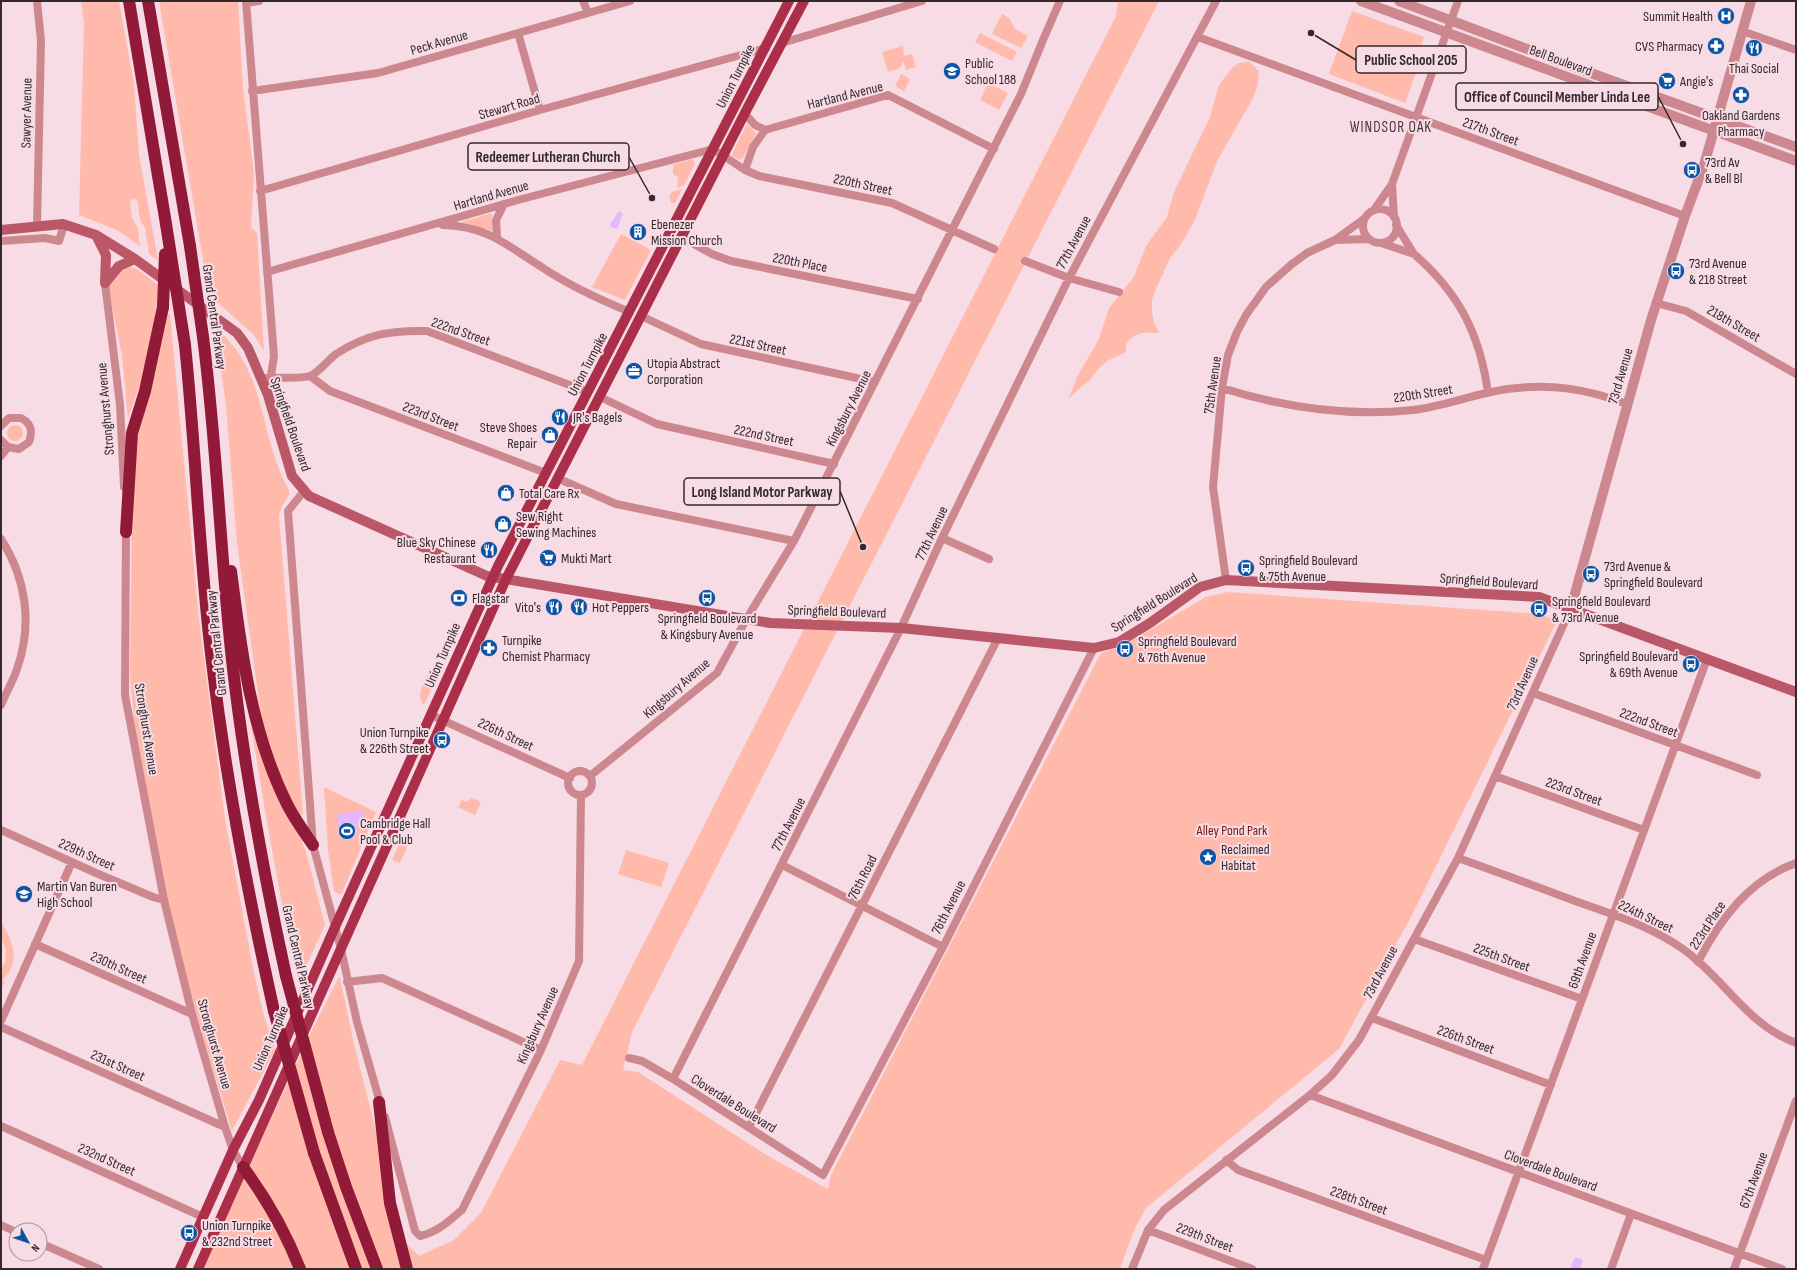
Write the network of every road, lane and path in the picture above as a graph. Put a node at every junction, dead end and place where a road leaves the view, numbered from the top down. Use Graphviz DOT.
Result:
graph roads {
  1 [pos="36,1"];
  2 [pos="129,1"];
  3 [pos="148,1"];
  4 [pos="259,1"];
  5 [pos="583,1"];
  6 [pos="630,1"];
  7 [pos="789,1"];
  8 [pos="804,1"];
  9 [pos="922,1"];
  10 [pos="1060,1"];
  11 [pos="1216,1"];
  12 [pos="1361,1"];
  13 [pos="1399,1"];
  14 [pos="1458,1"];
  15 [pos="1751,1"];
  16 [pos="246,2"];
  17 [pos="588,13"];
  18 [pos="1451,20"];
  19 [pos="1742,30"];
  20 [pos="518,33"];
  21 [pos="1446,33"];
  22 [pos="1198,37"];
  23 [pos="782,43"];
  24 [pos="766,48"];
  25 [pos="1796,50"];
  26 [pos="252,92"];
  27 [pos="540,110"];
  28 [pos="745,114"];
  29 [pos="1415,117"];
  30 [pos="1717,118"];
  31 [pos="765,130"];
  32 [pos="1713,130"];
  33 [pos="1796,147"];
  34 [pos="713,149"];
  35 [pos="994,149"];
  36 [pos="723,155"];
  37 [pos="1796,161"];
  38 [pos="745,170"];
  39 [pos="1392,184"];
  40 [pos="260,191"];
  41 [pos="504,204"];
  42 [pos="1374,210"];
  43 [pos="1684,216"];
  44 [pos="1394,217"];
  45 [pos="1364,219"];
  46 [pos="166,224"];
  47 [pos="64,225"];
  48 [pos="435,225"];
  49 [pos="1396,225"];
  50 [pos="38,226"];
  51 [pos="1,230"];
  52 [pos="953,230"];
  53 [pos="96,235"];
  54 [pos="681,237"];
  55 [pos="497,238"];
  56 [pos="1369,239"];
  57 [pos="1335,240"];
  58 [pos="1,242"];
  59 [pos="1381,243"];
  60 [pos="994,250"];
  61 [pos="1414,254"];
  62 [pos="135,259"];
  63 [pos="1025,261"];
  64 [pos="267,272"];
  65 [pos="1068,278"];
  66 [pos="105,282"];
  67 [pos="1119,292"];
  68 [pos="918,299"];
  69 [pos="1656,303"];
  70 [pos="630,312"];
  71 [pos="641,316"];
  72 [pos="1796,374"];
  73 [pos="310,376"];
  74 [pos="266,379"];
  75 [pos="875,382"];
  76 [pos="1222,388"];
  77 [pos="588,392"];
  78 [pos="1488,393"];
  79 [pos="600,397"];
  80 [pos="1626,404"];
  81 [pos="213,425"];
  82 [pos="1,426"];
  83 [pos="1,440"];
  84 [pos="8,447"];
  85 [pos="1,456"];
  86 [pos="834,464"];
  87 [pos="546,473"];
  88 [pos="557,478"];
  89 [pos="304,491"];
  90 [pos="126,532"];
  91 [pos="942,538"];
  92 [pos="1,539"];
  93 [pos="794,541"];
  94 [pos="989,559"];
  95 [pos="493,577"];
  96 [pos="506,579"];
  97 [pos="1226,580"];
  98 [pos="1571,608"];
  99 [pos="747,618"];
  100 [pos="902,628"];
  101 [pos="998,638"];
  102 [pos="1094,648"];
  103 [pos="1707,659"];
  104 [pos="1796,692"];
  105 [pos="1533,693"];
  106 [pos="1,705"];
  107 [pos="431,715"];
  108 [pos="444,720"];
  109 [pos="1675,745"];
  110 [pos="1757,775"];
  111 [pos="590,776"];
  112 [pos="1496,776"];
  113 [pos="570,778"];
  114 [pos="581,795"];
  115 [pos="1,830"];
  116 [pos="1644,830"];
  117 [pos="312,845"];
  118 [pos="1458,858"];
  119 [pos="72,862"];
  120 [pos="1796,864"];
  121 [pos="782,865"];
  122 [pos="164,900"];
  123 [pos="862,905"];
  124 [pos="1613,914"];
  125 [pos="335,927"];
  126 [pos="1414,939"];
  127 [pos="35,944"];
  128 [pos="943,947"];
  129 [pos="341,950"];
  130 [pos="1698,962"];
  131 [pos="347,982"];
  132 [pos="1582,999"];
  133 [pos="192,1014"];
  134 [pos="1372,1018"];
  135 [pos="1,1020"];
  136 [pos="1,1027"];
  137 [pos="1796,1043"];
  138 [pos="541,1050"];
  139 [pos="629,1058"];
  140 [pos="673,1079"];
  141 [pos="1551,1085"];
  142 [pos="1310,1095"];
  143 [pos="1796,1101"];
  144 [pos="379,1102"];
  145 [pos="1,1126"];
  146 [pos="225,1127"];
  147 [pos="749,1127"];
  148 [pos="233,1150"];
  149 [pos="1226,1160"];
  150 [pos="242,1167"];
  151 [pos="1518,1172"];
  152 [pos="823,1175"];
  153 [pos="1631,1214"];
  154 [pos="203,1217"];
  155 [pos="1148,1230"];
  156 [pos="48,1247"];
  157 [pos="1740,1253"];
  158 [pos="1486,1260"];
  159 [pos="355,1267"];
  160 [pos="99,1269"];
  161 [pos="180,1269"];
  162 [pos="198,1269"];
  163 [pos="300,1269"];
  164 [pos="378,1269"];
  165 [pos="407,1269"];
  166 [pos="1132,1269"];
  167 [pos="1252,1269"];
  168 [pos="1483,1269"];
  169 [pos="1611,1269"];
  170 [pos="1734,1269"];
  171 [pos="1782,1269"];
  1 -- 50 [label="street, Sawyer Avenue"];
  2 -- 46 [label="highway, Grand Central Parkway"];
  3 -- 81 [label="highway, Grand Central Parkway, bridge"];
  4 -- 16 [label="street"];
  5 -- 17 [label="street"];
  6 -- 17 [label="street, Peck Avenue"];
  7 -- 24 [label="main road, Union Turnpike"];
  8 -- 23 [label="main road, Union Turnpike"];
  9 -- 23 [label="street"];
  10 -- 35 [label="street, Kingsbury Avenue"];
  11 -- 22 [label="street, 77th Avenue"];
  12 -- 21 [label="street, Bell Boulevard"];
  13 -- 18 [label="street, Bell Boulevard"];
  14 -- 18 [label="street"];
  15 -- 19 [label="street, 73rd Avenue"];
  16 -- 26 [label="street"];
  17 -- 20 [label="street, Peck Avenue"];
  18 -- 21 [label="street"];
  18 -- 30 [label="street, Bell Boulevard"];
  19 -- 25 [label="street"];
  19 -- 30 [label="street, 73rd Avenue"];
  20 -- 26 [label="street, Peck Avenue"];
  20 -- 27 [label="street"];
  21 -- 29 [label="street"];
  21 -- 32 [label="street, Bell Boulevard"];
  22 -- 29 [label="street, 217th Street"];
  22 -- 65 [label="street, 77th Avenue"];
  23 -- 28 [label="main road, Union Turnpike"];
  24 -- 27 [label="street, Stewart Road"];
  24 -- 34 [label="main road, Union Turnpike"];
  26 -- 40 [label="street"];
  27 -- 40 [label="street, Stewart Road"];
  28 -- 31 [label="street"];
  28 -- 36 [label="main road, Union Turnpike"];
  29 -- 39 [label="street"];
  29 -- 43 [label="street, 217th Street"];
  30 -- 32 [label="street, 73rd Avenue"];
  30 -- 33 [label="street, Bell Boulevard"];
  31 -- 35 [label="street, Hartland Avenue"];
  31 -- 38 [label="street"];
  32 -- 37 [label="street, Bell Boulevard"];
  32 -- 43 [label="street, 73rd Avenue"];
  34 -- 36 [label="street"];
  34 -- 41 [label="street, Hartland Avenue"];
  34 -- 70 [label="main road, Union Turnpike"];
  35 -- 52 [label="street, Kingsbury Avenue"];
  36 -- 38 [label="street, 220th Street"];
  36 -- 54 [label="main road, Union Turnpike"];
  38 -- 52 [label="street, 220th Street"];
  39 -- 42 [label="street"];
  39 -- 44 [label="street"];
  40 -- 64 [label="street"];
  41 -- 48 [label="street, Hartland Avenue"];
  41 -- 55 [label="street"];
  42 -- 44 [label="street"];
  42 -- 45 [label="street"];
  43 -- 69 [label="street, 73rd Avenue"];
  44 -- 49 [label="street"];
  45 -- 56 [label="street"];
  45 -- 57 [label="street, 75th Avenue"];
  46 -- 90 [label="highway, bridge"];
  46 -- 159 [label="highway, Grand Central Parkway, bridge"];
  47 -- 50 [label="main road, Springfield Boulevard"];
  47 -- 53 [label="main road, Springfield Boulevard"];
  47 -- 58 [label="street"];
  48 -- 55 [label="street"];
  48 -- 64 [label="street, Hartland Avenue"];
  49 -- 59 [label="street"];
  49 -- 61 [label="street"];
  50 -- 51 [label="main road, Springfield Boulevard"];
  52 -- 60 [label="street, 220th Street"];
  52 -- 68 [label="street, Kingsbury Avenue"];
  53 -- 62 [label="main road, Springfield Boulevard"];
  53 -- 66 [label="main road"];
  54 -- 68 [label="street, 220th Place"];
  54 -- 71 [label="main road, Union Turnpike"];
  55 -- 70 [label="street"];
  56 -- 57 [label="street, 75th Avenue"];
  56 -- 59 [label="street"];
  57 -- 76 [label="street, 75th Avenue"];
  59 -- 61 [label="street"];
  61 -- 78 [label="street"];
  62 -- 66 [label="main road"];
  62 -- 74 [label="main road, Springfield Boulevard"];
  63 -- 65 [label="street"];
  64 -- 74 [label="street"];
  65 -- 67 [label="street"];
  65 -- 91 [label="street, 77th Avenue"];
  66 -- 90 [label="street, Stronghurst Avenue"];
  68 -- 75 [label="street, Kingsbury Avenue"];
  69 -- 72 [label="street, 218th Street"];
  69 -- 80 [label="street, 73rd Avenue"];
  70 -- 77 [label="main road, Union Turnpike"];
  71 -- 75 [label="street, 221st Street"];
  71 -- 79 [label="main road, Union Turnpike"];
  73 -- 74 [label="street"];
  73 -- 77 [label="street, 222nd Street"];
  73 -- 87 [label="street, 223rd Street"];
  74 -- 89 [label="main road, Springfield Boulevard"];
  75 -- 86 [label="street, Kingsbury Avenue"];
  76 -- 78 [label="street, 220th Street"];
  76 -- 97 [label="street, 75th Avenue"];
  77 -- 87 [label="main road, Union Turnpike"];
  78 -- 80 [label="street, 220th Street"];
  79 -- 86 [label="street, 222nd Street"];
  79 -- 88 [label="main road, Union Turnpike"];
  80 -- 98 [label="street, 73rd Avenue"];
  81 -- 117 [label="highway"];
  81 -- 164 [label="highway, Grand Central Parkway, bridge"];
  82 -- 84 [label="street"];
  83 -- 84 [label="street"];
  84 -- 85 [label="street"];
  86 -- 93 [label="street, Kingsbury Avenue"];
  87 -- 95 [label="main road, Union Turnpike"];
  88 -- 93 [label="street"];
  88 -- 96 [label="main road, Union Turnpike"];
  89 -- 95 [label="main road, Springfield Boulevard"];
  89 -- 117 [label="street"];
  90 -- 122 [label="street, Stronghurst Avenue"];
  91 -- 94 [label="street"];
  91 -- 100 [label="street, 77th Avenue"];
  92 -- 106 [label="street"];
  93 -- 99 [label="street, Kingsbury Avenue"];
  95 -- 96 [label="main road, Springfield Boulevard"];
  95 -- 107 [label="main road, Union Turnpike"];
  96 -- 99 [label="main road, Springfield Boulevard"];
  96 -- 108 [label="main road, Union Turnpike"];
  97 -- 98 [label="main road, Springfield Boulevard"];
  97 -- 102 [label="main road, Springfield Boulevard"];
  98 -- 103 [label="main road, Springfield Boulevard"];
  98 -- 105 [label="street, 73rd Avenue"];
  99 -- 100 [label="main road, Springfield Boulevard"];
  99 -- 111 [label="street, Kingsbury Avenue"];
  100 -- 101 [label="main road, Springfield Boulevard"];
  100 -- 121 [label="street, 77th Avenue"];
  101 -- 102 [label="main road, Springfield Boulevard"];
  101 -- 123 [label="street, 76th Road"];
  102 -- 128 [label="street, 76th Avenue"];
  103 -- 104 [label="main road, Springfield Boulevard"];
  103 -- 109 [label="street, 69th Avenue"];
  105 -- 109 [label="street, 222nd Street"];
  105 -- 112 [label="street, 73rd Avenue"];
  107 -- 108 [label="street, 226th Street"];
  107 -- 125 [label="main road, Union Turnpike"];
  108 -- 113 [label="street, 226th Street"];
  108 -- 129 [label="main road, Union Turnpike"];
  109 -- 110 [label="street, 222nd Street"];
  109 -- 116 [label="street, 69th Avenue"];
  111 -- 113 [label="street"];
  111 -- 114 [label="street"];
  112 -- 116 [label="street, 223rd Street"];
  112 -- 118 [label="street, 73rd Avenue"];
  113 -- 114 [label="street"];
  114 -- 138 [label="street, Kingsbury Avenue"];
  115 -- 119 [label="street, 229th Street"];
  116 -- 124 [label="street, 69th Avenue"];
  117 -- 125 [label="street"];
  118 -- 124 [label="street, 224th Street"];
  118 -- 126 [label="street, 73rd Avenue"];
  119 -- 122 [label="street, 229th Street"];
  119 -- 127 [label="street"];
  120 -- 130 [label="street, 223rd Place"];
  121 -- 123 [label="street"];
  121 -- 140 [label="street, 77th Avenue"];
  122 -- 133 [label="street, Stronghurst Avenue"];
  123 -- 128 [label="street"];
  123 -- 147 [label="street, 76th Road"];
  124 -- 130 [label="street, 224th Street"];
  124 -- 132 [label="street, 69th Avenue"];
  125 -- 129 [label="street"];
  125 -- 148 [label="main road, Union Turnpike"];
  126 -- 132 [label="street, 225th Street"];
  126 -- 134 [label="street, 73rd Avenue"];
  127 -- 133 [label="street, 230th Street"];
  127 -- 135 [label="street"];
  128 -- 152 [label="street, 76th Avenue"];
  129 -- 131 [label="street"];
  129 -- 150 [label="main road, Union Turnpike"];
  130 -- 137 [label="street, 224th Street"];
  131 -- 138 [label="street"];
  131 -- 144 [label="street"];
  132 -- 141 [label="street, 69th Avenue"];
  133 -- 146 [label="street, Stronghurst Avenue"];
  134 -- 141 [label="street, 226th Street"];
  134 -- 142 [label="street, 73rd Avenue"];
  136 -- 146 [label="street, 231st Street"];
  138 -- 144 [label="street, Kingsbury Avenue"];
  139 -- 140 [label="street, Cloverdale Boulevard"];
  140 -- 147 [label="street, Cloverdale Boulevard"];
  141 -- 151 [label="street, 69th Avenue"];
  142 -- 149 [label="street, 73rd Avenue"];
  142 -- 151 [label="street, Cloverdale Boulevard"];
  143 -- 157 [label="street, 67th Avenue"];
  144 -- 165 [label="highway"];
  145 -- 154 [label="street, 232nd Street"];
  146 -- 148 [label="street, Stronghurst Avenue"];
  147 -- 152 [label="street, Cloverdale Boulevard"];
  148 -- 150 [label="street, Stronghurst Avenue"];
  148 -- 154 [label="main road, Union Turnpike"];
  149 -- 155 [label="street, 73rd Avenue"];
  149 -- 158 [label="street, 228th Street"];
  150 -- 162 [label="main road, Union Turnpike"];
  150 -- 163 [label="highway"];
  151 -- 153 [label="street, Cloverdale Boulevard"];
  151 -- 158 [label="street, 69th Avenue"];
  153 -- 157 [label="street, Cloverdale Boulevard"];
  153 -- 169 [label="street"];
  154 -- 161 [label="main road, Union Turnpike"];
  155 -- 166 [label="street, 73rd Avenue"];
  155 -- 167 [label="street, 229th Street"];
  156 -- 160 [label="street"];
  157 -- 170 [label="street, 67th Avenue"];
  157 -- 171 [label="street, Cloverdale Boulevard"];
  158 -- 168 [label="street, 69th Avenue"];
}
